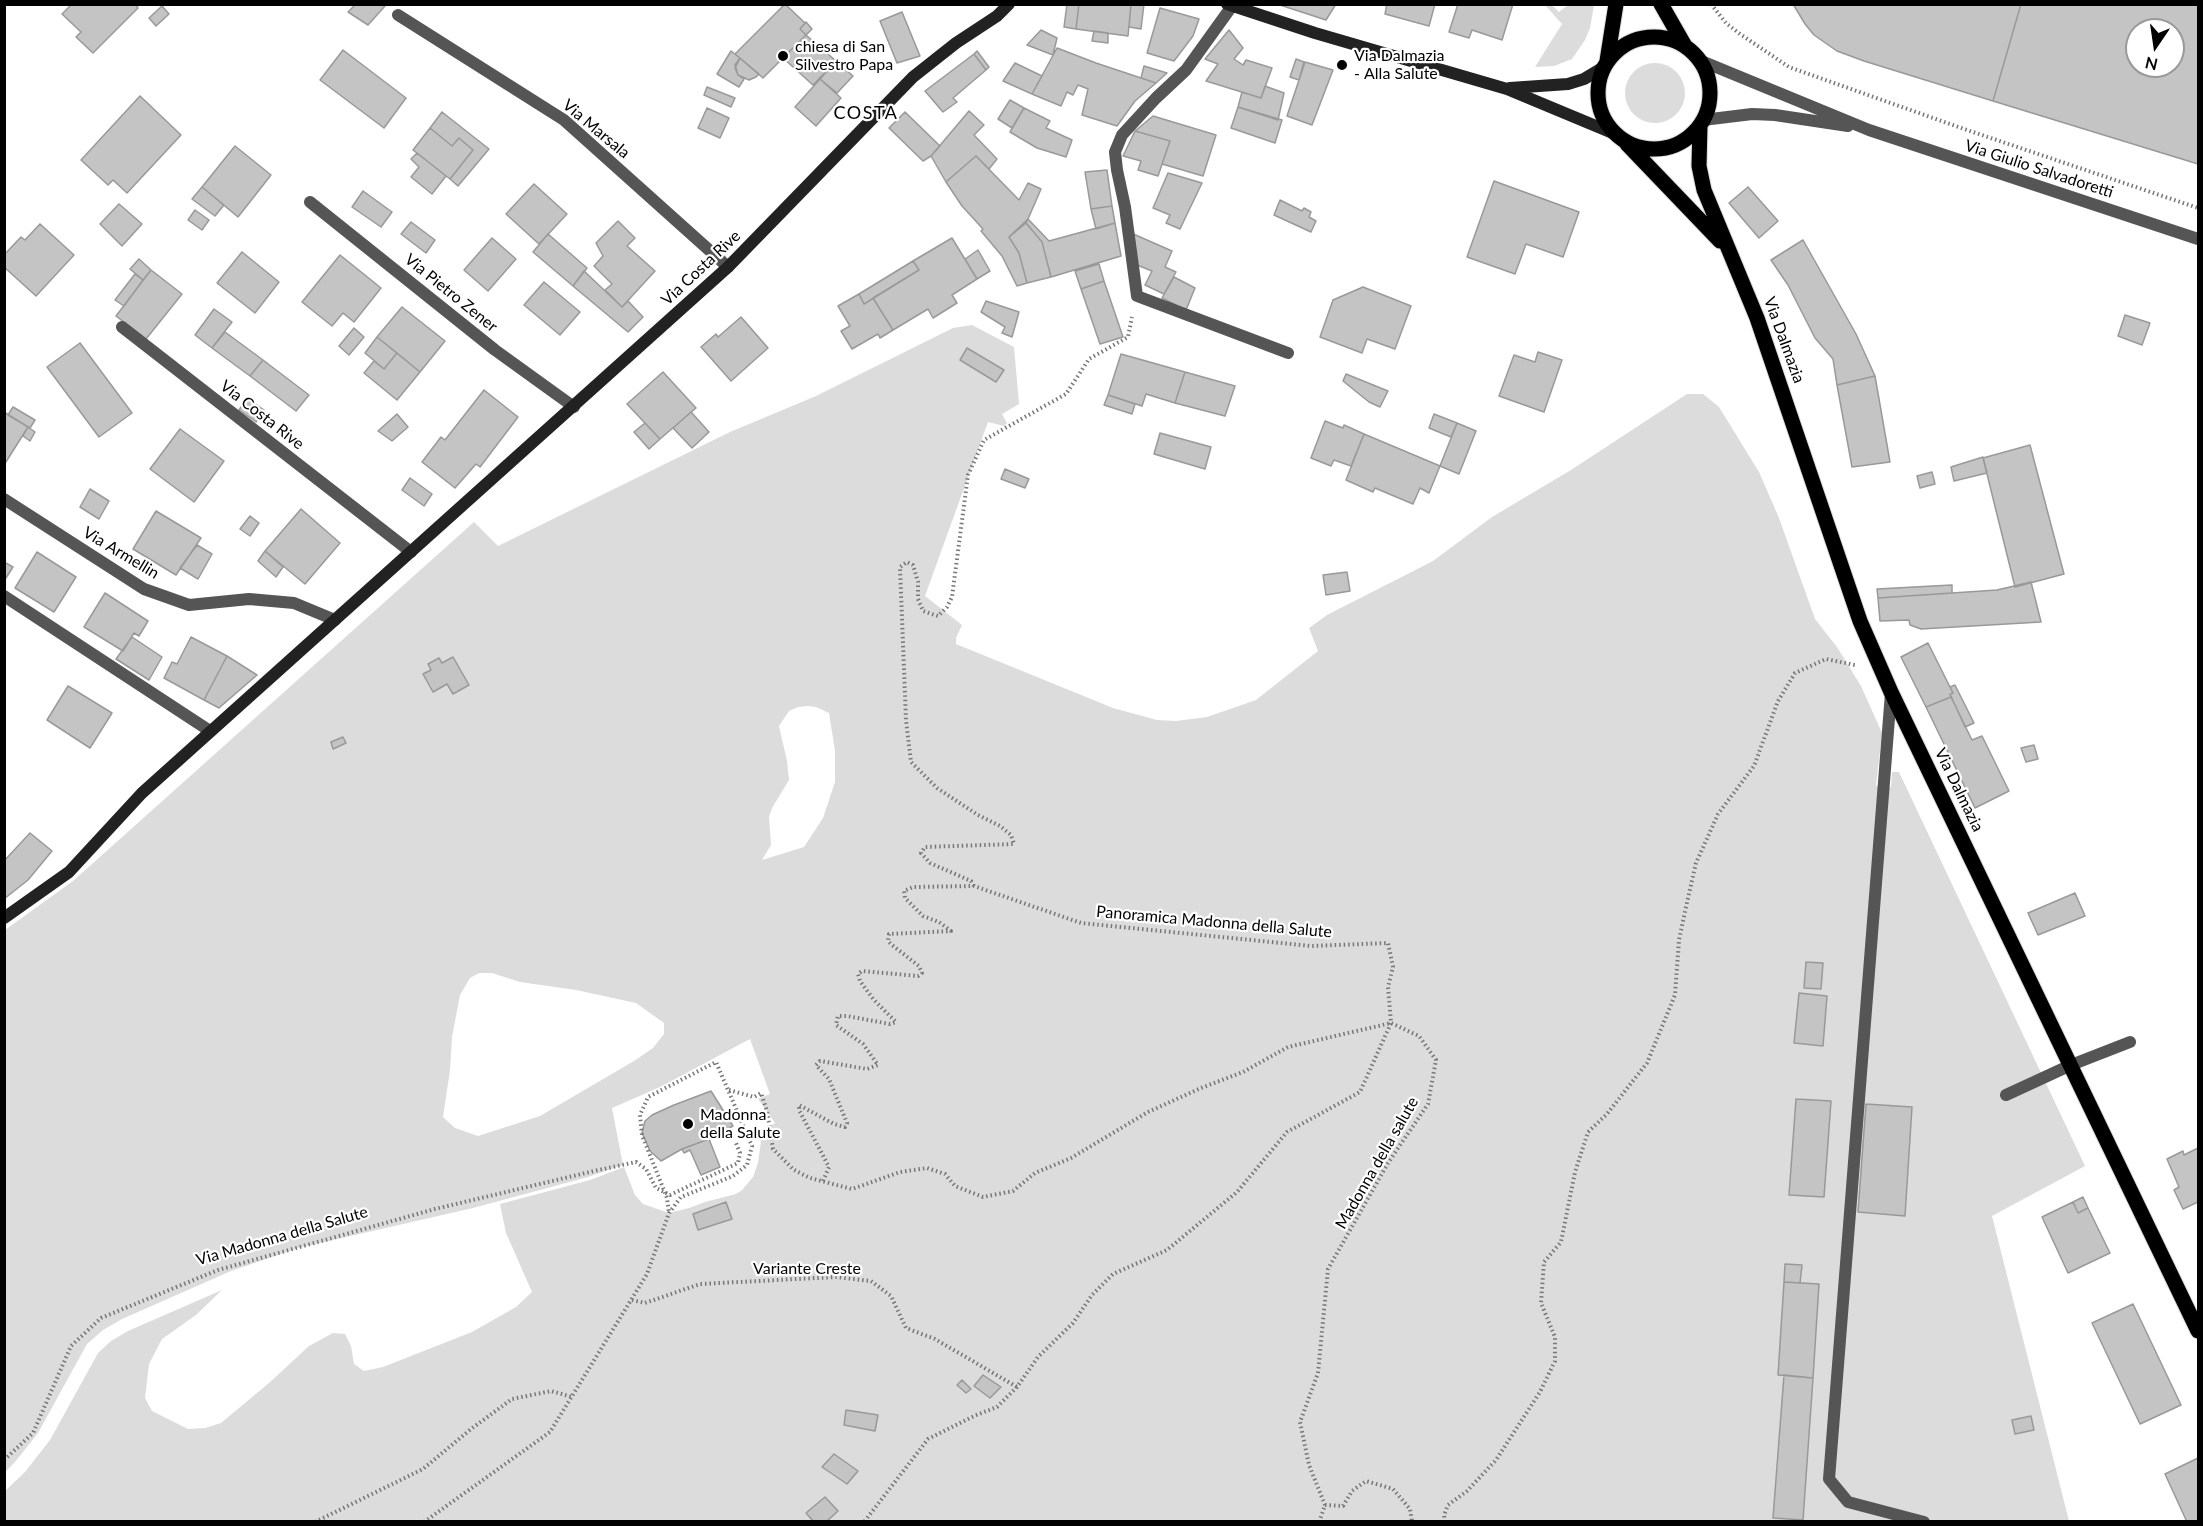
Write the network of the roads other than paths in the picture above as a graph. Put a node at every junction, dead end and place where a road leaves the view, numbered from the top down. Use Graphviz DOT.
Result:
graph roads {
  1 [pos="1009,4"];
  2 [pos="1616,4"];
  3 [pos="1661,4"];
  4 [pos="1230,5"];
  5 [pos="398,15"];
  6 [pos="1685,46"];
  7 [pos="1699,60"];
  8 [pos="1605,64"];
  9 [pos="1507,88"];
  10 [pos="1702,122"];
  11 [pos="1869,130"];
  12 [pos="1619,137"];
  13 [pos="310,202"];
  14 [pos="2199,239"];
  15 [pos="1728,248"];
  16 [pos="728,267"];
  17 [pos="122,327"];
  18 [pos="1288,353"];
  19 [pos="574,407"];
  20 [pos="4,499"];
  21 [pos="411,552"];
  22 [pos="4,596"];
  23 [pos="335,620"];
  24 [pos="1891,692"];
  25 [pos="210,731"];
  26 [pos="4,918"];
  27 [pos="2130,1042"];
  28 [pos="2071,1065"];
  29 [pos="2006,1095"];
  30 [pos="2199,1331"];
  31 [pos="1924,1521"];
  1 -- 16 [label="street, Via Costa Rive"];
  2 -- 8 [label="main road"];
  3 -- 6 [label="main road"];
  4 -- 9 [label="street, Via Dalmazia"];
  4 -- 18 [label="street"];
  5 -- 16 [label="street, Via Marsala"];
  6 -- 7 [label="main road"];
  6 -- 8 [label="main road"];
  7 -- 10 [label="main road"];
  7 -- 11 [label="street, Via Giulio Salvadoretti"];
  8 -- 9 [label="street, Via Dalmazia"];
  8 -- 12 [label="main road"];
  9 -- 12 [label="street, Via Dalmazia"];
  10 -- 11 [label="street, Via Giulio Salvadoretti"];
  10 -- 12 [label="main road"];
  10 -- 15 [label="main road, Via Dalmazia"];
  11 -- 14 [label="street, Via Giulio Salvadoretti"];
  12 -- 15 [label="main road, Via Dalmazia"];
  13 -- 19 [label="street, Via Pietro Zener"];
  15 -- 24 [label="main road, Via Dalmazia"];
  16 -- 19 [label="street, Via Costa Rive"];
  17 -- 21 [label="street, Via Costa Rive"];
  19 -- 21 [label="street, Via Costa Rive"];
  20 -- 23 [label="street, Via Armellin"];
  21 -- 23 [label="street, Via Costa Rive"];
  22 -- 25 [label="street"];
  23 -- 25 [label="street, Via Costa Rive"];
  24 -- 28 [label="main road, Via Dalmazia"];
  24 -- 31 [label="street"];
  25 -- 26 [label="street, Via Costa Rive"];
  27 -- 28 [label="street"];
  28 -- 29 [label="street"];
  28 -- 30 [label="main road, Via Dalmazia"];
}
